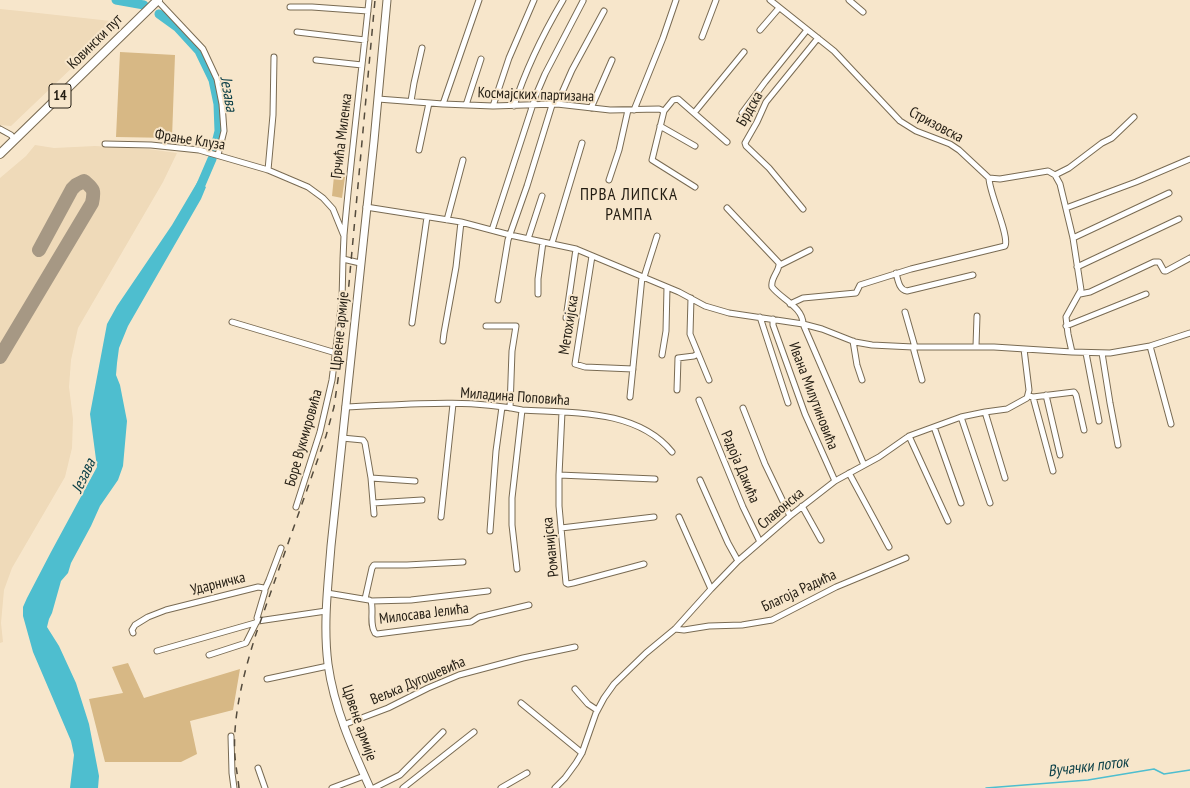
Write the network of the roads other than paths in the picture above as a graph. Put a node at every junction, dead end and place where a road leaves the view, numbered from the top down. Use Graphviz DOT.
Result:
graph roads {
  1 [pos="157,0"];
  2 [pos="369,0"];
  3 [pos="386,0"];
  4 [pos="479,0"];
  5 [pos="534,0"];
  6 [pos="563,0"];
  7 [pos="583,0"];
  8 [pos="676,0"];
  9 [pos="716,0"];
  10 [pos="770,0"];
  11 [pos="849,0"];
  12 [pos="290,7"];
  13 [pos="779,8"];
  14 [pos="368,11"];
  15 [pos="604,12"];
  16 [pos="863,12"];
  17 [pos="760,30"];
  18 [pos="807,30"];
  19 [pos="298,32"];
  20 [pos="702,37"];
  21 [pos="818,38"];
  22 [pos="365,40"];
  23 [pos="422,48"];
  24 [pos="744,52"];
  25 [pos="274,57"];
  26 [pos="481,59"];
  27 [pos="316,60"];
  28 [pos="612,60"];
  29 [pos="362,65"];
  30 [pos="378,98"];
  31 [pos="411,101"];
  32 [pos="429,103"];
  33 [pos="443,104"];
  34 [pos="558,104"];
  35 [pos="466,105"];
  36 [pos="532,105"];
  37 [pos="552,105"];
  38 [pos="493,106"];
  39 [pos="514,106"];
  40 [pos="591,108"];
  41 [pos="628,110"];
  42 [pos="634,110"];
  43 [pos="664,111"];
  44 [pos="694,113"];
  45 [pos="742,114"];
  46 [pos="1134,117"];
  47 [pos="660,126"];
  48 [pos="0,129"];
  49 [pos="15,140"];
  50 [pos="727,142"];
  51 [pos="582,143"];
  52 [pos="105,144"];
  53 [pos="695,146"];
  54 [pos="419,150"];
  55 [pos="0,154"];
  56 [pos="218,155"];
  57 [pos="1190,159"];
  58 [pos="463,160"];
  59 [pos="268,170"];
  60 [pos="1056,175"];
  61 [pos="989,178"];
  62 [pos="609,180"];
  63 [pos="695,187"];
  64 [pos="1169,193"];
  65 [pos="542,196"];
  66 [pos="366,207"];
  67 [pos="727,208"];
  68 [pos="1066,208"];
  69 [pos="804,209"];
  70 [pos="427,217"];
  71 [pos="1179,219"];
  72 [pos="447,220"];
  73 [pos="461,222"];
  74 [pos="492,230"];
  75 [pos="510,235"];
  76 [pos="344,236"];
  77 [pos="657,236"];
  78 [pos="1073,238"];
  79 [pos="528,239"];
  80 [pos="543,242"];
  81 [pos="552,243"];
  82 [pos="576,249"];
  83 [pos="810,250"];
  84 [pos="592,256"];
  85 [pos="1190,258"];
  86 [pos="343,259"];
  87 [pos="360,262"];
  88 [pos="780,265"];
  89 [pos="1077,267"];
  90 [pos="896,274"];
  91 [pos="973,275"];
  92 [pos="643,277"];
  93 [pos="667,287"];
  94 [pos="538,294"];
  95 [pos="1080,294"];
  96 [pos="1146,294"];
  97 [pos="690,298"];
  98 [pos="498,300"];
  99 [pos="790,304"];
  100 [pos="905,312"];
  101 [pos="977,316"];
  102 [pos="760,317"];
  103 [pos="566,318"];
  104 [pos="773,319"];
  105 [pos="232,322"];
  106 [pos="412,323"];
  107 [pos="803,324"];
  108 [pos="486,326"];
  109 [pos="1066,326"];
  110 [pos="1190,333"];
  111 [pos="444,341"];
  112 [pos="853,341"];
  113 [pos="976,346"];
  114 [pos="1150,346"];
  115 [pos="914,347"];
  116 [pos="1024,349"];
  117 [pos="1072,352"];
  118 [pos="336,353"];
  119 [pos="1086,353"];
  120 [pos="1102,353"];
  121 [pos="697,354"];
  122 [pos="662,355"];
  123 [pos="633,369"];
  124 [pos="709,380"];
  125 [pos="862,380"];
  126 [pos="922,380"];
  127 [pos="677,390"];
  128 [pos="1046,395"];
  129 [pos="630,397"];
  130 [pos="1031,397"];
  131 [pos="699,400"];
  132 [pos="788,403"];
  133 [pos="453,404"];
  134 [pos="346,407"];
  135 [pos="502,407"];
  136 [pos="510,408"];
  137 [pos="743,408"];
  138 [pos="522,410"];
  139 [pos="562,412"];
  140 [pos="985,412"];
  141 [pos="961,418"];
  142 [pos="1099,421"];
  143 [pos="1171,424"];
  144 [pos="934,427"];
  145 [pos="1084,430"];
  146 [pos="909,436"];
  147 [pos="342,438"];
  148 [pos="1118,445"];
  149 [pos="672,452"];
  150 [pos="1060,455"];
  151 [pos="864,465"];
  152 [pos="1053,471"];
  153 [pos="849,473"];
  154 [pos="559,476"];
  155 [pos="371,478"];
  156 [pos="1005,478"];
  157 [pos="655,479"];
  158 [pos="700,480"];
  159 [pos="415,481"];
  160 [pos="835,481"];
  161 [pos="422,500"];
  162 [pos="373,503"];
  163 [pos="961,503"];
  164 [pos="990,503"];
  165 [pos="802,506"];
  166 [pos="296,507"];
  167 [pos="374,514"];
  168 [pos="790,516"];
  169 [pos="441,517"];
  170 [pos="654,517"];
  171 [pos="679,517"];
  172 [pos="948,521"];
  173 [pos="561,528"];
  174 [pos="490,531"];
  175 [pos="821,540"];
  176 [pos="760,542"];
  177 [pos="889,547"];
  178 [pos="281,548"];
  179 [pos="906,558"];
  180 [pos="463,562"];
  181 [pos="738,562"];
  182 [pos="644,564"];
  183 [pos="517,569"];
  184 [pos="265,589"];
  185 [pos="710,589"];
  186 [pos="488,591"];
  187 [pos="327,593"];
  188 [pos="365,599"];
  189 [pos="371,601"];
  190 [pos="529,605"];
  191 [pos="326,611"];
  192 [pos="256,621"];
  193 [pos="675,630"];
  194 [pos="133,633"];
  195 [pos="574,647"];
  196 [pos="156,651"];
  197 [pos="209,655"];
  198 [pos="328,666"];
  199 [pos="267,680"];
  200 [pos="575,689"];
  201 [pos="521,703"];
  202 [pos="597,710"];
  203 [pos="343,725"];
  204 [pos="444,732"];
  205 [pos="474,732"];
  206 [pos="231,736"];
  207 [pos="582,753"];
  208 [pos="258,768"];
  209 [pos="527,773"];
  210 [pos="364,776"];
  211 [pos="234,788"];
  212 [pos="265,788"];
  213 [pos="332,788"];
  214 [pos="370,788"];
  215 [pos="374,788"];
  216 [pos="403,788"];
  217 [pos="501,788"];
  218 [pos="555,788"];
  1 -- 49 [label="main road, Ковински пут / 14"];
  1 -- 56 [label="street"];
  2 -- 14 [label="street, Грчића Миленка"];
  3 -- 30 [label="main road, Црвене армије"];
  4 -- 33 [label="street"];
  5 -- 38 [label="street"];
  6 -- 39 [label="street"];
  7 -- 36 [label="street"];
  8 -- 42 [label="street"];
  9 -- 20 [label="street"];
  10 -- 13 [label="street, Стризовска"];
  11 -- 16 [label="street"];
  12 -- 14 [label="street"];
  13 -- 17 [label="street"];
  13 -- 18 [label="street, Стризовска"];
  14 -- 22 [label="street, Грчића Миленка"];
  15 -- 34 [label="street"];
  18 -- 21 [label="street, Стризовска"];
  18 -- 45 [label="street"];
  19 -- 22 [label="street"];
  21 -- 61 [label="street, Стризовска"];
  21 -- 69 [label="street, Брдска"];
  22 -- 29 [label="street, Грчића Миленка"];
  23 -- 31 [label="street"];
  24 -- 44 [label="street"];
  25 -- 59 [label="street"];
  26 -- 35 [label="street, Космајских партизана"];
  27 -- 29 [label="street"];
  28 -- 40 [label="street"];
  29 -- 76 [label="street, Грчића Миленка"];
  30 -- 31 [label="street, Космајских партизана"];
  30 -- 66 [label="main road, Црвене армије"];
  31 -- 32 [label="street, Космајских партизана"];
  32 -- 33 [label="street, Космајских партизана"];
  32 -- 54 [label="street"];
  33 -- 35 [label="street, Космајских партизана"];
  34 -- 37 [label="street, Космајских партизана"];
  34 -- 40 [label="street, Космајских партизана"];
  35 -- 38 [label="street, Космајских партизана"];
  36 -- 37 [label="street, Космајских партизана"];
  36 -- 39 [label="street, Космајских партизана"];
  36 -- 74 [label="street"];
  37 -- 75 [label="street"];
  38 -- 39 [label="street, Космајских партизана"];
  40 -- 41 [label="street, Космајских партизана"];
  41 -- 42 [label="street, Космајских партизана"];
  41 -- 62 [label="street"];
  42 -- 43 [label="street, Космајских партизана"];
  43 -- 44 [label="street"];
  43 -- 47 [label="street"];
  44 -- 50 [label="street"];
  46 -- 60 [label="street"];
  47 -- 53 [label="street"];
  47 -- 63 [label="street"];
  48 -- 49 [label="street"];
  49 -- 55 [label="main road, Ковински пут / 14"];
  51 -- 81 [label="street"];
  52 -- 56 [label="street, Фрање Клуза"];
  56 -- 59 [label="street, Фрање Клуза"];
  57 -- 68 [label="street"];
  58 -- 72 [label="street"];
  59 -- 76 [label="street, Фрање Клуза"];
  60 -- 61 [label="street"];
  60 -- 68 [label="street"];
  61 -- 90 [label="street"];
  64 -- 78 [label="street"];
  65 -- 79 [label="street"];
  66 -- 70 [label="street"];
  66 -- 87 [label="main road, Црвене армије"];
  67 -- 88 [label="street"];
  68 -- 78 [label="street"];
  70 -- 72 [label="street"];
  70 -- 106 [label="street"];
  71 -- 89 [label="street"];
  72 -- 73 [label="street"];
  73 -- 74 [label="street"];
  73 -- 111 [label="street"];
  74 -- 75 [label="street"];
  75 -- 79 [label="street"];
  75 -- 98 [label="street"];
  76 -- 86 [label="street, Фрање Клуза"];
  77 -- 92 [label="street"];
  78 -- 89 [label="street"];
  79 -- 80 [label="street"];
  80 -- 81 [label="street"];
  80 -- 94 [label="street"];
  81 -- 82 [label="street"];
  82 -- 84 [label="street"];
  82 -- 103 [label="street"];
  83 -- 88 [label="street"];
  84 -- 92 [label="street"];
  84 -- 123 [label="street, Метохијска"];
  85 -- 95 [label="street"];
  86 -- 87 [label="street"];
  86 -- 118 [label="street, Боре Вукмировића"];
  87 -- 134 [label="main road, Црвене армије"];
  88 -- 99 [label="street"];
  89 -- 95 [label="street"];
  90 -- 91 [label="street"];
  90 -- 99 [label="street"];
  92 -- 93 [label="street"];
  92 -- 123 [label="street"];
  93 -- 97 [label="street"];
  93 -- 122 [label="street"];
  95 -- 109 [label="street"];
  96 -- 109 [label="street"];
  97 -- 102 [label="street"];
  97 -- 121 [label="street"];
  99 -- 107 [label="street"];
  100 -- 115 [label="street"];
  101 -- 113 [label="street"];
  102 -- 104 [label="street"];
  102 -- 132 [label="street"];
  104 -- 107 [label="street"];
  104 -- 160 [label="street, Ивана Милутиновића"];
  105 -- 118 [label="street"];
  107 -- 112 [label="street"];
  107 -- 151 [label="street"];
  108 -- 136 [label="street"];
  109 -- 117 [label="street"];
  110 -- 114 [label="street"];
  112 -- 115 [label="street"];
  112 -- 125 [label="street"];
  113 -- 115 [label="street"];
  113 -- 116 [label="street"];
  114 -- 120 [label="street"];
  114 -- 143 [label="street"];
  115 -- 126 [label="street"];
  116 -- 117 [label="street"];
  116 -- 130 [label="street"];
  117 -- 119 [label="street"];
  118 -- 166 [label="street, Боре Вукмировића"];
  119 -- 120 [label="street"];
  119 -- 142 [label="street"];
  120 -- 148 [label="street"];
  121 -- 124 [label="street"];
  121 -- 127 [label="street"];
  123 -- 129 [label="street"];
  128 -- 130 [label="street, Славонска"];
  128 -- 145 [label="street, Славонска"];
  128 -- 150 [label="street"];
  130 -- 140 [label="street, Славонска"];
  130 -- 152 [label="street"];
  131 -- 176 [label="street, Радоја Дакића"];
  133 -- 134 [label="street, Миладина Поповића"];
  133 -- 135 [label="street, Миладина Поповића"];
  133 -- 169 [label="street"];
  134 -- 147 [label="main road, Црвене армије"];
  135 -- 136 [label="street, Миладина Поповића"];
  135 -- 174 [label="street"];
  136 -- 138 [label="street, Миладина Поповића"];
  137 -- 168 [label="street"];
  138 -- 139 [label="street, Миладина Поповића"];
  138 -- 183 [label="street"];
  139 -- 149 [label="street, Миладина Поповића"];
  139 -- 154 [label="street, Романијска"];
  140 -- 141 [label="street, Славонска"];
  140 -- 156 [label="street"];
  141 -- 144 [label="street, Славонска"];
  141 -- 164 [label="street"];
  144 -- 146 [label="street, Славонска"];
  144 -- 163 [label="street"];
  146 -- 151 [label="street, Славонска"];
  146 -- 172 [label="street"];
  147 -- 155 [label="street"];
  147 -- 187 [label="main road, Црвене армије"];
  151 -- 153 [label="street, Славонска"];
  153 -- 160 [label="street, Славонска"];
  153 -- 177 [label="street"];
  154 -- 157 [label="street"];
  154 -- 173 [label="street, Романијска"];
  155 -- 159 [label="street"];
  155 -- 162 [label="street"];
  158 -- 181 [label="street"];
  160 -- 165 [label="street, Славонска"];
  161 -- 162 [label="street"];
  162 -- 167 [label="street"];
  165 -- 168 [label="street, Славонска"];
  165 -- 175 [label="street"];
  168 -- 176 [label="street, Славонска"];
  170 -- 173 [label="street"];
  171 -- 185 [label="street"];
  173 -- 182 [label="street, Романијска"];
  176 -- 181 [label="street, Славонска"];
  178 -- 184 [label="street"];
  179 -- 193 [label="street, Благоја Радића"];
  180 -- 188 [label="street"];
  181 -- 185 [label="street, Славонска"];
  184 -- 192 [label="street, Ударничка"];
  184 -- 194 [label="street, Ударничка"];
  185 -- 193 [label="street, Славонска"];
  186 -- 189 [label="street"];
  187 -- 188 [label="street, Милосава Јелића"];
  187 -- 191 [label="main road, Црвене армије"];
  188 -- 189 [label="street, Милосава Јелића"];
  189 -- 190 [label="street, Милосава Јелића"];
  191 -- 192 [label="street"];
  191 -- 198 [label="main road, Црвене армије"];
  192 -- 196 [label="street"];
  192 -- 197 [label="street"];
  193 -- 202 [label="street, Славонска"];
  195 -- 203 [label="street, Вељка Дугошевића"];
  198 -- 199 [label="street"];
  198 -- 203 [label="main road, Црвене армије"];
  200 -- 202 [label="street"];
  201 -- 207 [label="street"];
  202 -- 207 [label="street, Славонска"];
  203 -- 210 [label="main road, Црвене армије"];
  204 -- 215 [label="street"];
  205 -- 216 [label="street"];
  206 -- 211 [label="street"];
  207 -- 218 [label="street, Славонска"];
  208 -- 212 [label="street"];
  209 -- 217 [label="street"];
  210 -- 213 [label="street"];
  210 -- 214 [label="main road, Црвене армије"];
}
